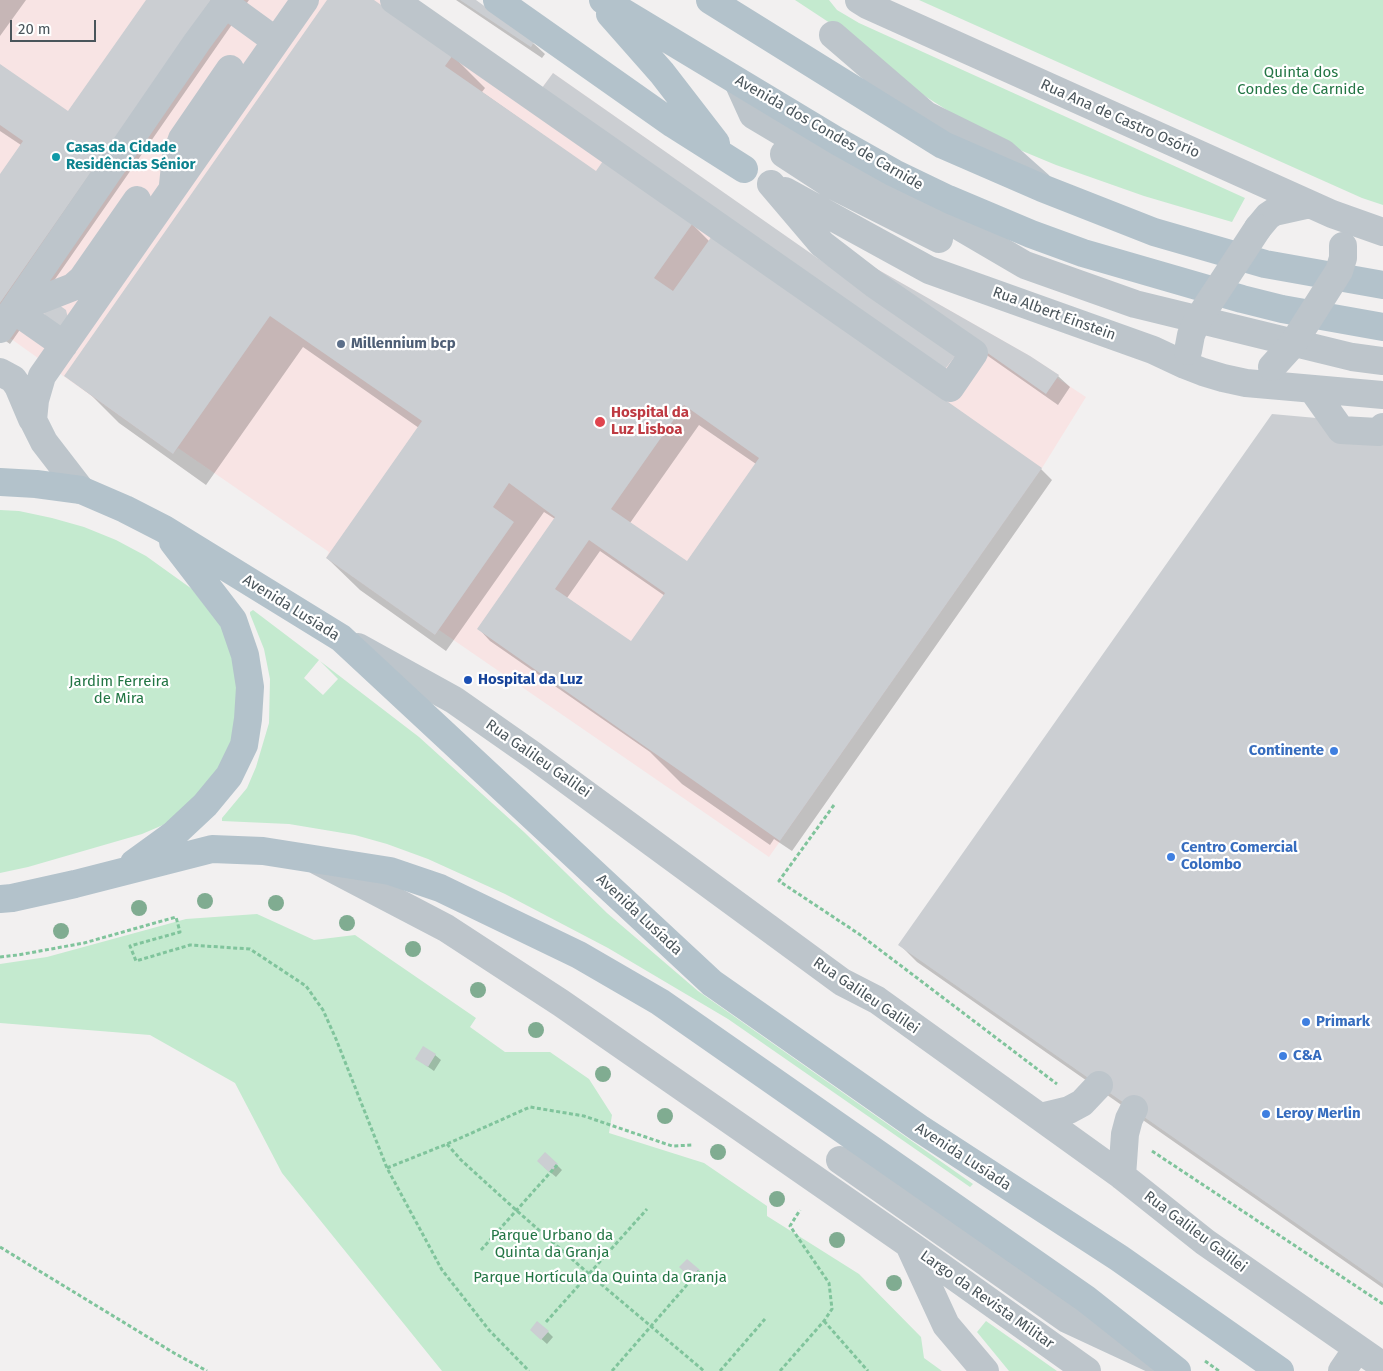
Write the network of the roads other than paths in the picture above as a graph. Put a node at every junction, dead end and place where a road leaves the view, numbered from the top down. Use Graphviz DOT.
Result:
graph roads {
  1 [pos="305,0"];
  2 [pos="394,0"];
  3 [pos="497,0"];
  4 [pos="598,0"];
  5 [pos="603,0"];
  6 [pos="710,0"];
  7 [pos="859,0"];
  8 [pos="227,2"];
  9 [pos="832,35"];
  10 [pos="276,41"];
  11 [pos="230,69"];
  12 [pos="738,82"];
  13 [pos="753,115"];
  14 [pos="744,169"];
  15 [pos="771,184"];
  16 [pos="1042,188"];
  17 [pos="173,189"];
  18 [pos="137,200"];
  19 [pos="1321,209"];
  20 [pos="1383,232"];
  21 [pos="939,239"];
  22 [pos="1383,285"];
  23 [pos="7,320"];
  24 [pos="1383,327"];
  25 [pos="64,345"];
  26 [pos="1186,358"];
  27 [pos="1383,361"];
  28 [pos="0,372"];
  29 [pos="1246,383"];
  30 [pos="1312,389"];
  31 [pos="1383,395"];
  32 [pos="33,420"];
  33 [pos="1383,427"];
  34 [pos="0,482"];
  35 [pos="81,490"];
  36 [pos="164,529"];
  37 [pos="341,638"];
  38 [pos="314,859"];
  39 [pos="123,871"];
  40 [pos="0,899"];
  41 [pos="1099,1085"];
  42 [pos="1127,1105"];
  43 [pos="1040,1117"];
  44 [pos="840,1160"];
  45 [pos="1115,1171"];
  46 [pos="910,1245"];
  47 [pos="1357,1349"];
  48 [pos="1383,1366"];
  49 [pos="1175,1370"];
  50 [pos="985,1371"];
  51 [pos="1087,1371"];
  52 [pos="1280,1371"];
  53 [pos="1342,1371"];
  1 -- 10 [label="street"];
  2 -- 15 [label="street"];
  3 -- 14 [label="main road"];
  4 -- 14 [label="main road"];
  5 -- 12 [label="main road, Avenida dos Condes de Carnide"];
  6 -- 16 [label="main road"];
  7 -- 19 [label="street, Rua Ana de Castro Osório"];
  8 -- 10 [label="street"];
  8 -- 23 [label="street"];
  9 -- 16 [label="street"];
  10 -- 17 [label="street"];
  11 -- 17 [label="street"];
  12 -- 13 [label="street"];
  12 -- 24 [label="main road, Avenida dos Condes de Carnide"];
  13 -- 21 [label="street"];
  13 -- 27 [label="street"];
  14 -- 15 [label="street, Rua Albert Einstein"];
  15 -- 26 [label="street, Rua Albert Einstein"];
  16 -- 22 [label="main road"];
  17 -- 25 [label="street"];
  18 -- 23 [label="street"];
  19 -- 20 [label="street, Rua Ana de Castro Osório"];
  19 -- 26 [label="street, bridge"];
  19 -- 29 [label="street, bridge"];
  23 -- 25 [label="street"];
  25 -- 32 [label="street"];
  26 -- 29 [label="street, Rua Albert Einstein"];
  28 -- 32 [label="street"];
  29 -- 30 [label="street, Rua Albert Einstein"];
  30 -- 31 [label="street, Rua Albert Einstein"];
  30 -- 33 [label="street"];
  32 -- 35 [label="street"];
  34 -- 35 [label="main road, Avenida Lusíada"];
  35 -- 36 [label="main road, Avenida Lusíada"];
  36 -- 37 [label="main road, Avenida Lusíada"];
  36 -- 39 [label="main road"];
  37 -- 43 [label="street, Rua Galileu Galilei"];
  37 -- 52 [label="main road, Avenida Lusíada"];
  38 -- 39 [label="main road"];
  38 -- 46 [label="street"];
  38 -- 49 [label="main road"];
  39 -- 40 [label="main road"];
  41 -- 43 [label="street"];
  42 -- 45 [label="street"];
  43 -- 45 [label="street, Rua Galileu Galilei"];
  44 -- 49 [label="street"];
  45 -- 47 [label="street, Rua Galileu Galilei"];
  46 -- 50 [label="street, Largo da Revista Militar"];
  46 -- 51 [label="street, Largo da Revista Militar"];
  47 -- 48 [label="street, Rua Galileu Galilei"];
  47 -- 53 [label="street"];
}
